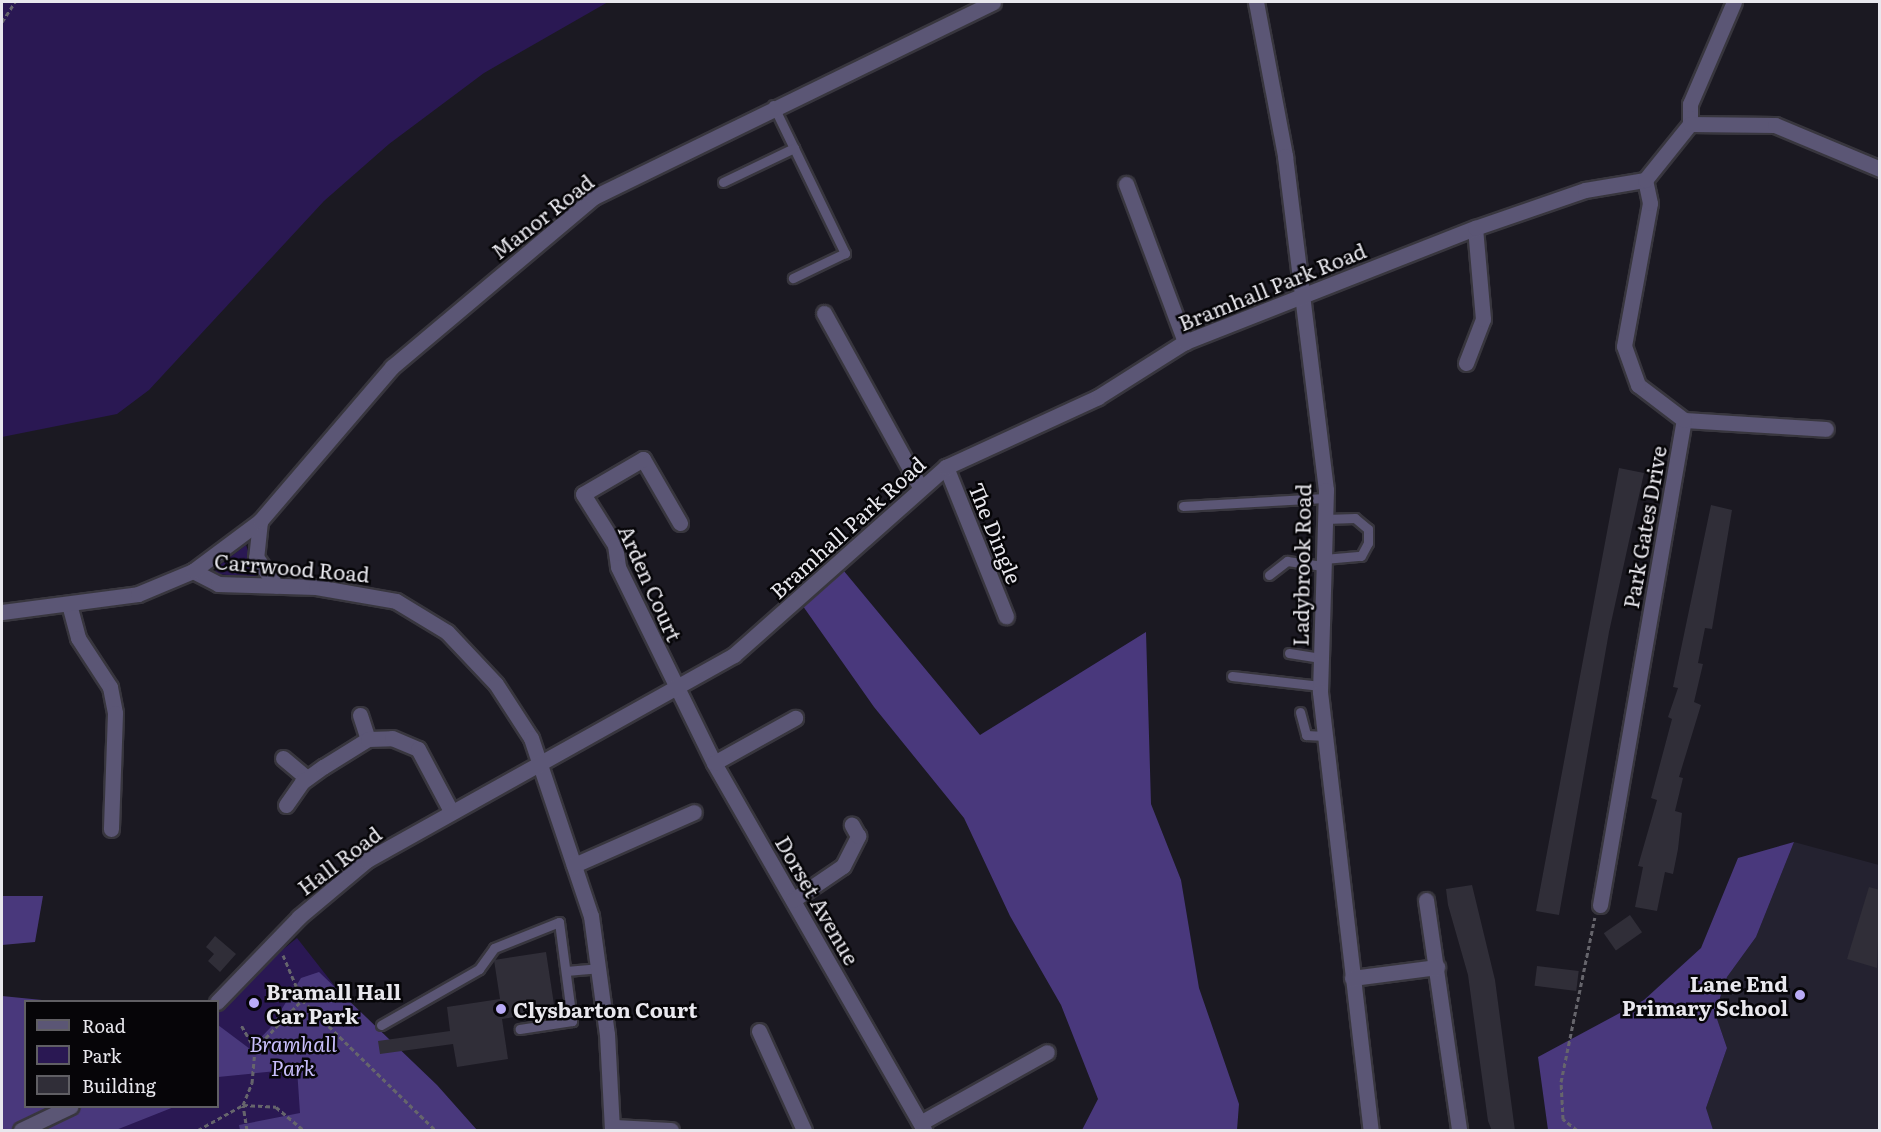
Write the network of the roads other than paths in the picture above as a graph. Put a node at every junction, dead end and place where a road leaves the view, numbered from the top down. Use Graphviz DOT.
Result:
graph roads {
  1 [pos="993,2"];
  2 [pos="1256,2"];
  3 [pos="1734,2"];
  4 [pos="773,105"];
  5 [pos="1690,124"];
  6 [pos="794,148"];
  7 [pos="1880,169"];
  8 [pos="1645,180"];
  9 [pos="723,182"];
  10 [pos="1126,184"];
  11 [pos="1475,228"];
  12 [pos="793,278"];
  13 [pos="1305,296"];
  14 [pos="824,313"];
  15 [pos="1185,342"];
  16 [pos="1466,363"];
  17 [pos="1683,420"];
  18 [pos="1826,429"];
  19 [pos="946,467"];
  20 [pos="920,487"];
  21 [pos="1325,498"];
  22 [pos="1183,507"];
  23 [pos="1325,519"];
  24 [pos="260,521"];
  25 [pos="680,523"];
  26 [pos="1323,562"];
  27 [pos="193,571"];
  28 [pos="1269,575"];
  29 [pos="276,586"];
  30 [pos="69,604"];
  31 [pos="2,612"];
  32 [pos="1006,616"];
  33 [pos="1289,653"];
  34 [pos="1321,658"];
  35 [pos="1232,676"];
  36 [pos="1320,686"];
  37 [pos="676,690"];
  38 [pos="1300,712"];
  39 [pos="360,715"];
  40 [pos="795,718"];
  41 [pos="1325,736"];
  42 [pos="368,738"];
  43 [pos="284,758"];
  44 [pos="714,763"];
  45 [pos="541,767"];
  46 [pos="307,778"];
  47 [pos="286,805"];
  48 [pos="451,811"];
  49 [pos="694,812"];
  50 [pos="852,825"];
  51 [pos="111,829"];
  52 [pos="574,865"];
  53 [pos="793,900"];
  54 [pos="1426,900"];
  55 [pos="1600,905"];
  56 [pos="598,968"];
  57 [pos="1437,968"];
  58 [pos="566,971"];
  59 [pos="1352,978"];
  60 [pos="219,1000"];
  61 [pos="381,1025"];
  62 [pos="520,1029"];
  63 [pos="759,1030"];
  64 [pos="1047,1052"];
  65 [pos="69,1108"];
  66 [pos="923,1126"];
  67 [pos="612,1129"];
  68 [pos="21,1131"];
  69 [pos="671,1131"];
  70 [pos="804,1131"];
  71 [pos="1371,1131"];
  72 [pos="1460,1131"];
  1 -- 4 [label="street, Manor Road"];
  2 -- 13 [label="street, Ladybrook Road"];
  3 -- 5 [label="street"];
  4 -- 6 [label="lane"];
  4 -- 24 [label="street, Manor Road"];
  5 -- 7 [label="street"];
  5 -- 8 [label="street"];
  6 -- 9 [label="lane"];
  6 -- 12 [label="lane"];
  8 -- 11 [label="street, Bramhall Park Road"];
  8 -- 17 [label="street, Park Gates Drive"];
  10 -- 15 [label="street"];
  11 -- 13 [label="street, Bramhall Park Road"];
  11 -- 16 [label="street"];
  13 -- 15 [label="street, Bramhall Park Road"];
  13 -- 21 [label="street, Ladybrook Road"];
  14 -- 20 [label="street"];
  15 -- 19 [label="street, Bramhall Park Road"];
  17 -- 18 [label="street"];
  17 -- 55 [label="street, Park Gates Drive"];
  19 -- 20 [label="street, Bramhall Park Road"];
  19 -- 32 [label="street, The Dingle"];
  20 -- 37 [label="street, Bramhall Park Road"];
  21 -- 22 [label="lane"];
  21 -- 23 [label="street, Ladybrook Road"];
  23 -- 26 [label="street, Ladybrook Road"];
  23 -- 26 [label="lane"];
  24 -- 27 [label="street, Manor Road"];
  24 -- 29 [label="street"];
  25 -- 37 [label="street, Arden Court"];
  26 -- 28 [label="lane"];
  26 -- 34 [label="street, Ladybrook Road"];
  27 -- 29 [label="street, Carrwood Road"];
  27 -- 30 [label="street, Carrwood Road"];
  29 -- 45 [label="street, Carrwood Road"];
  30 -- 31 [label="street, Carrwood Road"];
  30 -- 51 [label="street"];
  33 -- 34 [label="lane"];
  34 -- 36 [label="street, Ladybrook Road"];
  35 -- 36 [label="lane"];
  36 -- 41 [label="street, Ladybrook Road"];
  37 -- 44 [label="street, Dorset Avenue"];
  37 -- 45 [label="street, Bramhall Park Road"];
  38 -- 41 [label="lane"];
  39 -- 42 [label="street"];
  40 -- 44 [label="street"];
  41 -- 59 [label="street, Ladybrook Road"];
  42 -- 46 [label="street"];
  42 -- 48 [label="street"];
  43 -- 46 [label="street"];
  44 -- 53 [label="street, Dorset Avenue"];
  45 -- 48 [label="street, Hall Road"];
  45 -- 52 [label="street"];
  46 -- 47 [label="street"];
  48 -- 60 [label="street, Hall Road"];
  49 -- 52 [label="street"];
  50 -- 53 [label="street"];
  52 -- 56 [label="street"];
  53 -- 66 [label="street, Dorset Avenue"];
  54 -- 57 [label="street"];
  56 -- 58 [label="lane"];
  56 -- 67 [label="street"];
  57 -- 59 [label="street"];
  57 -- 72 [label="street"];
  58 -- 61 [label="lane"];
  58 -- 62 [label="lane"];
  59 -- 71 [label="street, Ladybrook Road"];
  63 -- 70 [label="street"];
  64 -- 66 [label="street"];
  65 -- 68 [label="street"];
  67 -- 69 [label="street"];
}
